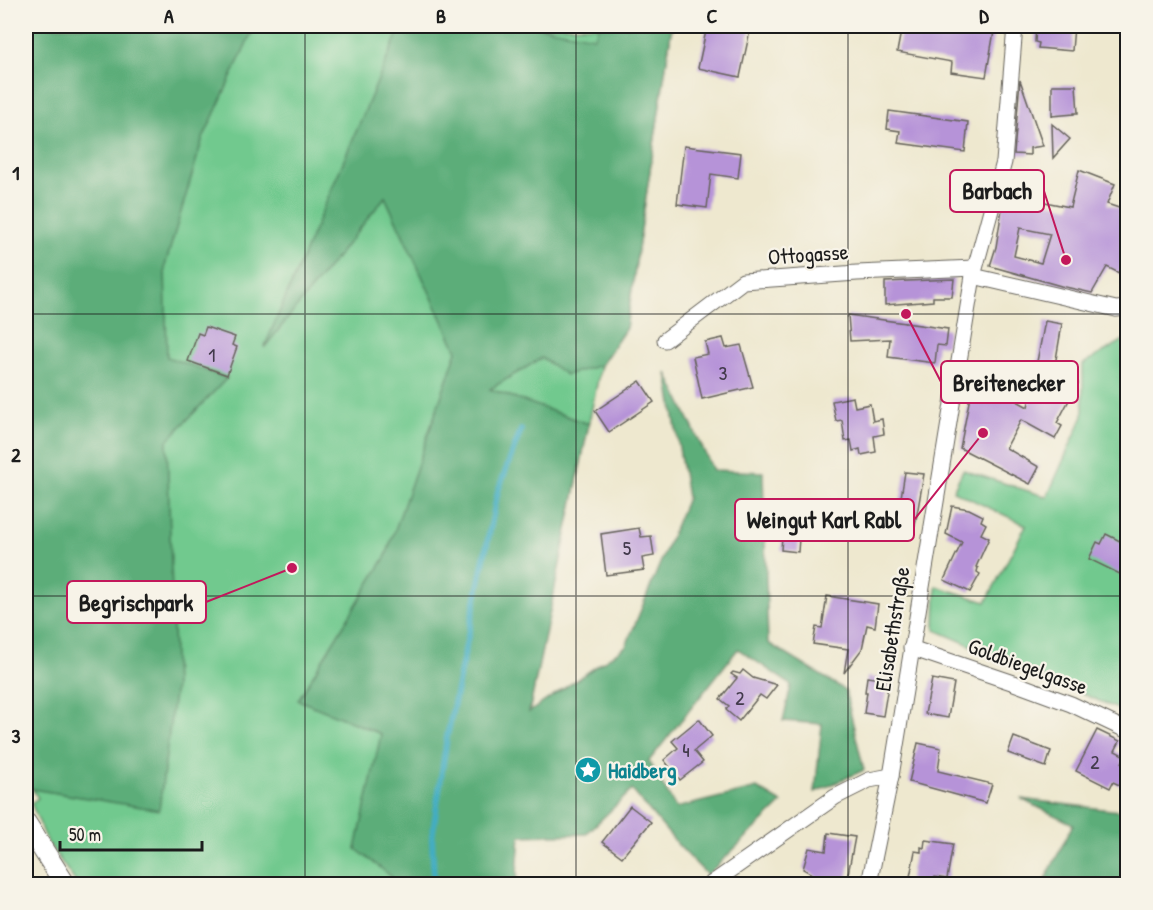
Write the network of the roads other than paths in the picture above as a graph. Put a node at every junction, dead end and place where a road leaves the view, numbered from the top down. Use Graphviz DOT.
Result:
graph roads {
  1 [pos="1015,26"];
  2 [pos="973,272"];
  3 [pos="1128,308"];
  4 [pos="665,340"];
  5 [pos="911,648"];
  6 [pos="1128,731"];
  7 [pos="891,776"];
  8 [pos="26,823"];
  9 [pos="65,885"];
  10 [pos="711,885"];
  11 [pos="869,885"];
  1 -- 2 [label="street, Elisabethstraße"];
  2 -- 3 [label="street, Ottogasse"];
  2 -- 4 [label="street, Ottogasse"];
  2 -- 5 [label="street, Elisabethstraße"];
  5 -- 6 [label="street, Goldbiegelgasse"];
  5 -- 7 [label="street, Elisabethstraße"];
  7 -- 10 [label="street"];
  7 -- 11 [label="street, Elisabethstraße"];
  8 -- 9 [label="street"];
}
